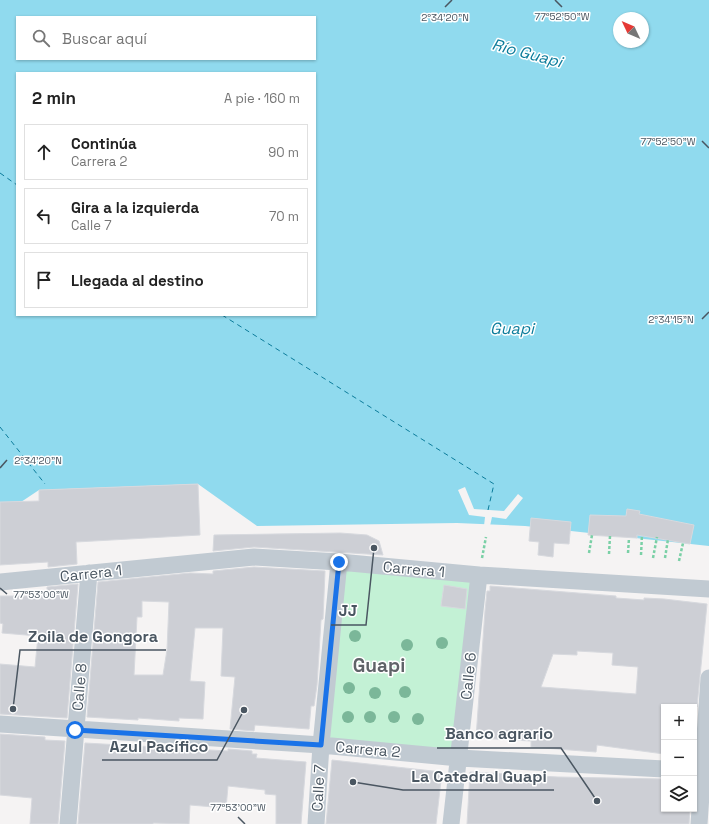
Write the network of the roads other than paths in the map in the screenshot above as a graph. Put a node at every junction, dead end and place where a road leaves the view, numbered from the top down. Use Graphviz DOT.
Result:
graph roads {
  1 [pos="339,562"];
  2 [pos="89,573"];
  3 [pos="479,575"];
  4 [pos="0,582"];
  5 [pos="709,589"];
  6 [pos="709,678"];
  7 [pos="0,724"];
  8 [pos="75,730"];
  9 [pos="321,745"];
  10 [pos="459,758"];
  11 [pos="661,769"];
  12 [pos="702,771"];
  13 [pos="68,824"];
  14 [pos="316,824"];
  15 [pos="451,824"];
  16 [pos="699,824"];
  1 -- 2 [label="street, Carrera 1"];
  1 -- 3 [label="street, Carrera 1"];
  1 -- 9 [label="street, Calle 7"];
  2 -- 4 [label="street, Carrera 1"];
  2 -- 8 [label="street, Calle 8"];
  3 -- 5 [label="street, Carrera 1"];
  3 -- 10 [label="street, Calle 6"];
  6 -- 12 [label="street"];
  7 -- 8 [label="street, Carrera 2"];
  8 -- 9 [label="street, Carrera 2"];
  8 -- 13 [label="street, Calle 8"];
  9 -- 10 [label="street, Carrera 2"];
  9 -- 14 [label="street, Calle 7"];
  10 -- 11 [label="street, Carrera 2"];
  10 -- 15 [label="street, Calle 6"];
  12 -- 16 [label="street"];
}
